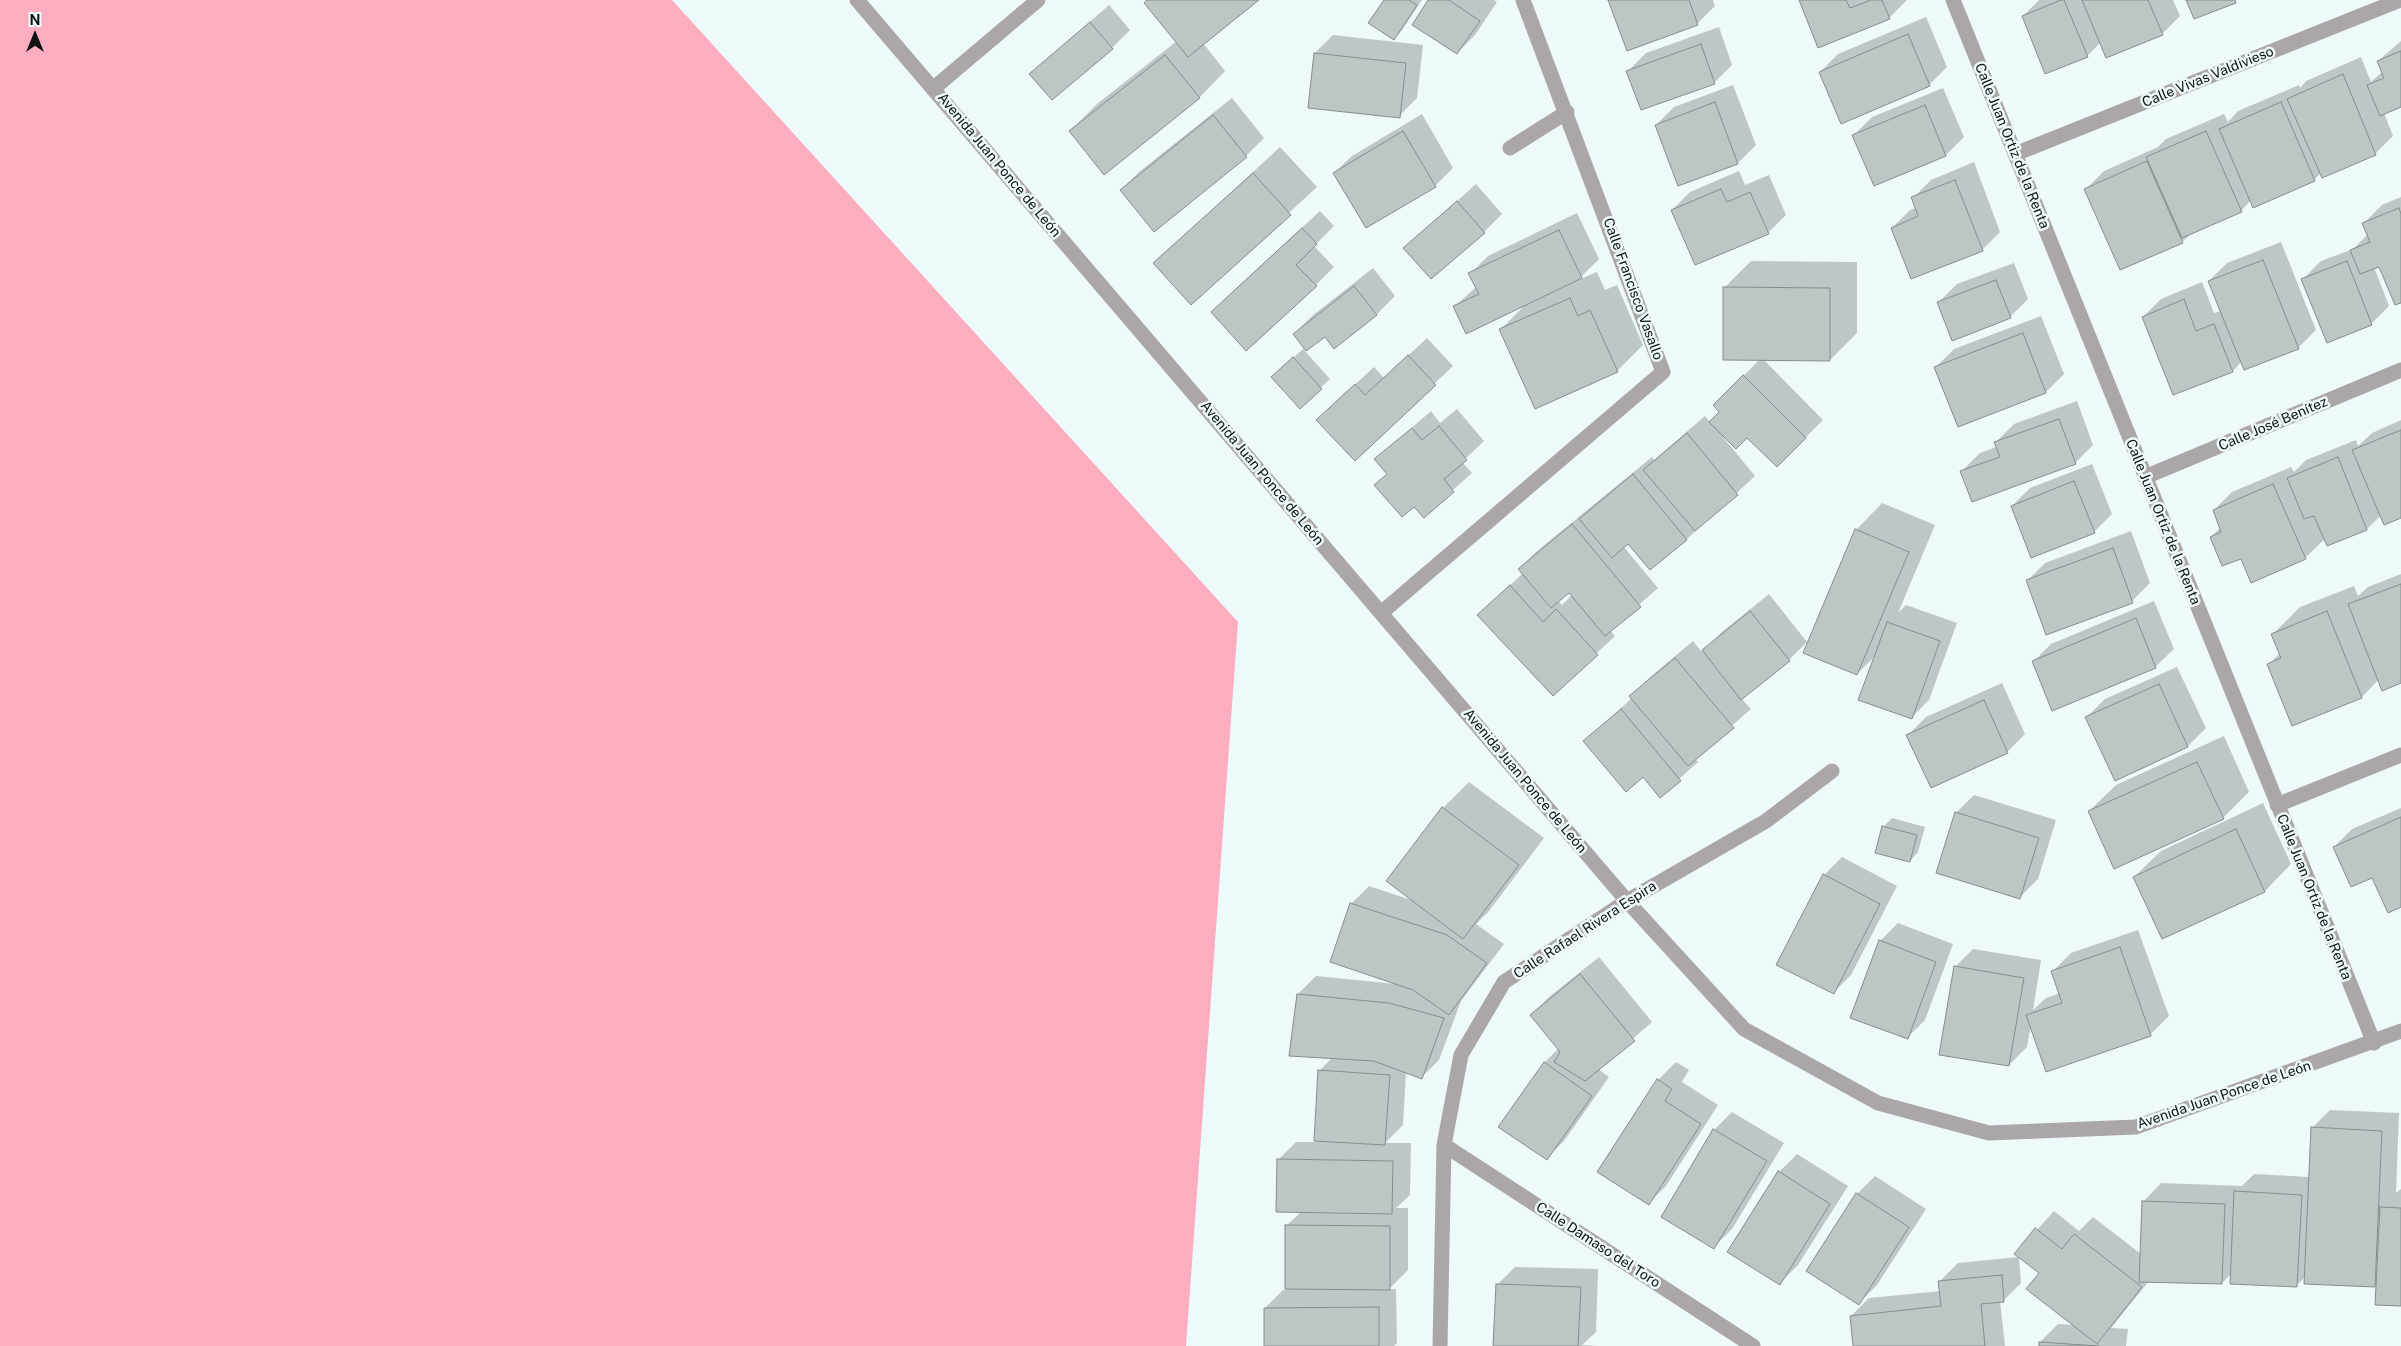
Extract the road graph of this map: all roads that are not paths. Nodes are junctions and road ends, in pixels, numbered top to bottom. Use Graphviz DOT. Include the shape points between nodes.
graph roads {
  1 [pos="857,0"];
  2 [pos="1038,0"];
  3 [pos="1523,0"];
  4 [pos="1953,0"];
  5 [pos="2400,0"];
  6 [pos="934,88"];
  7 [pos="1567,112"];
  8 [pos="1510,148"];
  9 [pos="2015,154"];
  10 [pos="2401,370"];
  11 [pos="2145,477"];
  12 [pos="1381,613"];
  13 [pos="2401,754"];
  14 [pos="1832,771"];
  15 [pos="2277,805"];
  16 [pos="1627,901"];
  17 [pos="2401,1031"];
  18 [pos="2374,1042"];
  19 [pos="1444,1145"];
  20 [pos="1440,1346"];
  21 [pos="1753,1346"];
  1 -- 6 [label="street, Avenida Juan Ponce de León"];
  2 -- 6 [label="street"];
  3 -- 7 [label="street, Calle Francisco Vasallo"];
  4 -- 9 [label="street, Calle Juan Ortiz de la Renta"];
  5 -- 9 [label="street, Calle Vivas Valdivieso"];
  6 -- 12 [label="street, Avenida Juan Ponce de León"];
  7 -- 8 [label="street"];
  7 -- 12 [label="street, Calle Francisco Vasallo" via="1663,372"];
  9 -- 11 [label="street, Calle Juan Ortiz de la Renta"];
  10 -- 11 [label="street, Calle José Benítez"];
  11 -- 15 [label="street, Calle Juan Ortiz de la Renta"];
  12 -- 16 [label="street, Avenida Juan Ponce de León"];
  13 -- 15 [label="street"];
  14 -- 16 [label="street, Calle Rafael Rivera Espira" via="1766,821"];
  15 -- 18 [label="street, Calle Juan Ortiz de la Renta"];
  16 -- 18 [label="street, Avenida Juan Ponce de León" via="1744,1029 1878,1103 1989,1132 2136,1127"];
  16 -- 19 [label="street, Calle Rafael Rivera Espira" via="1504,982 1460,1055"];
  17 -- 18 [label="street, Avenida Juan Ponce de León"];
  19 -- 20 [label="street, Calle Rafael Rivera Espira"];
  19 -- 21 [label="street, Calle Damaso del Toro"];
}
